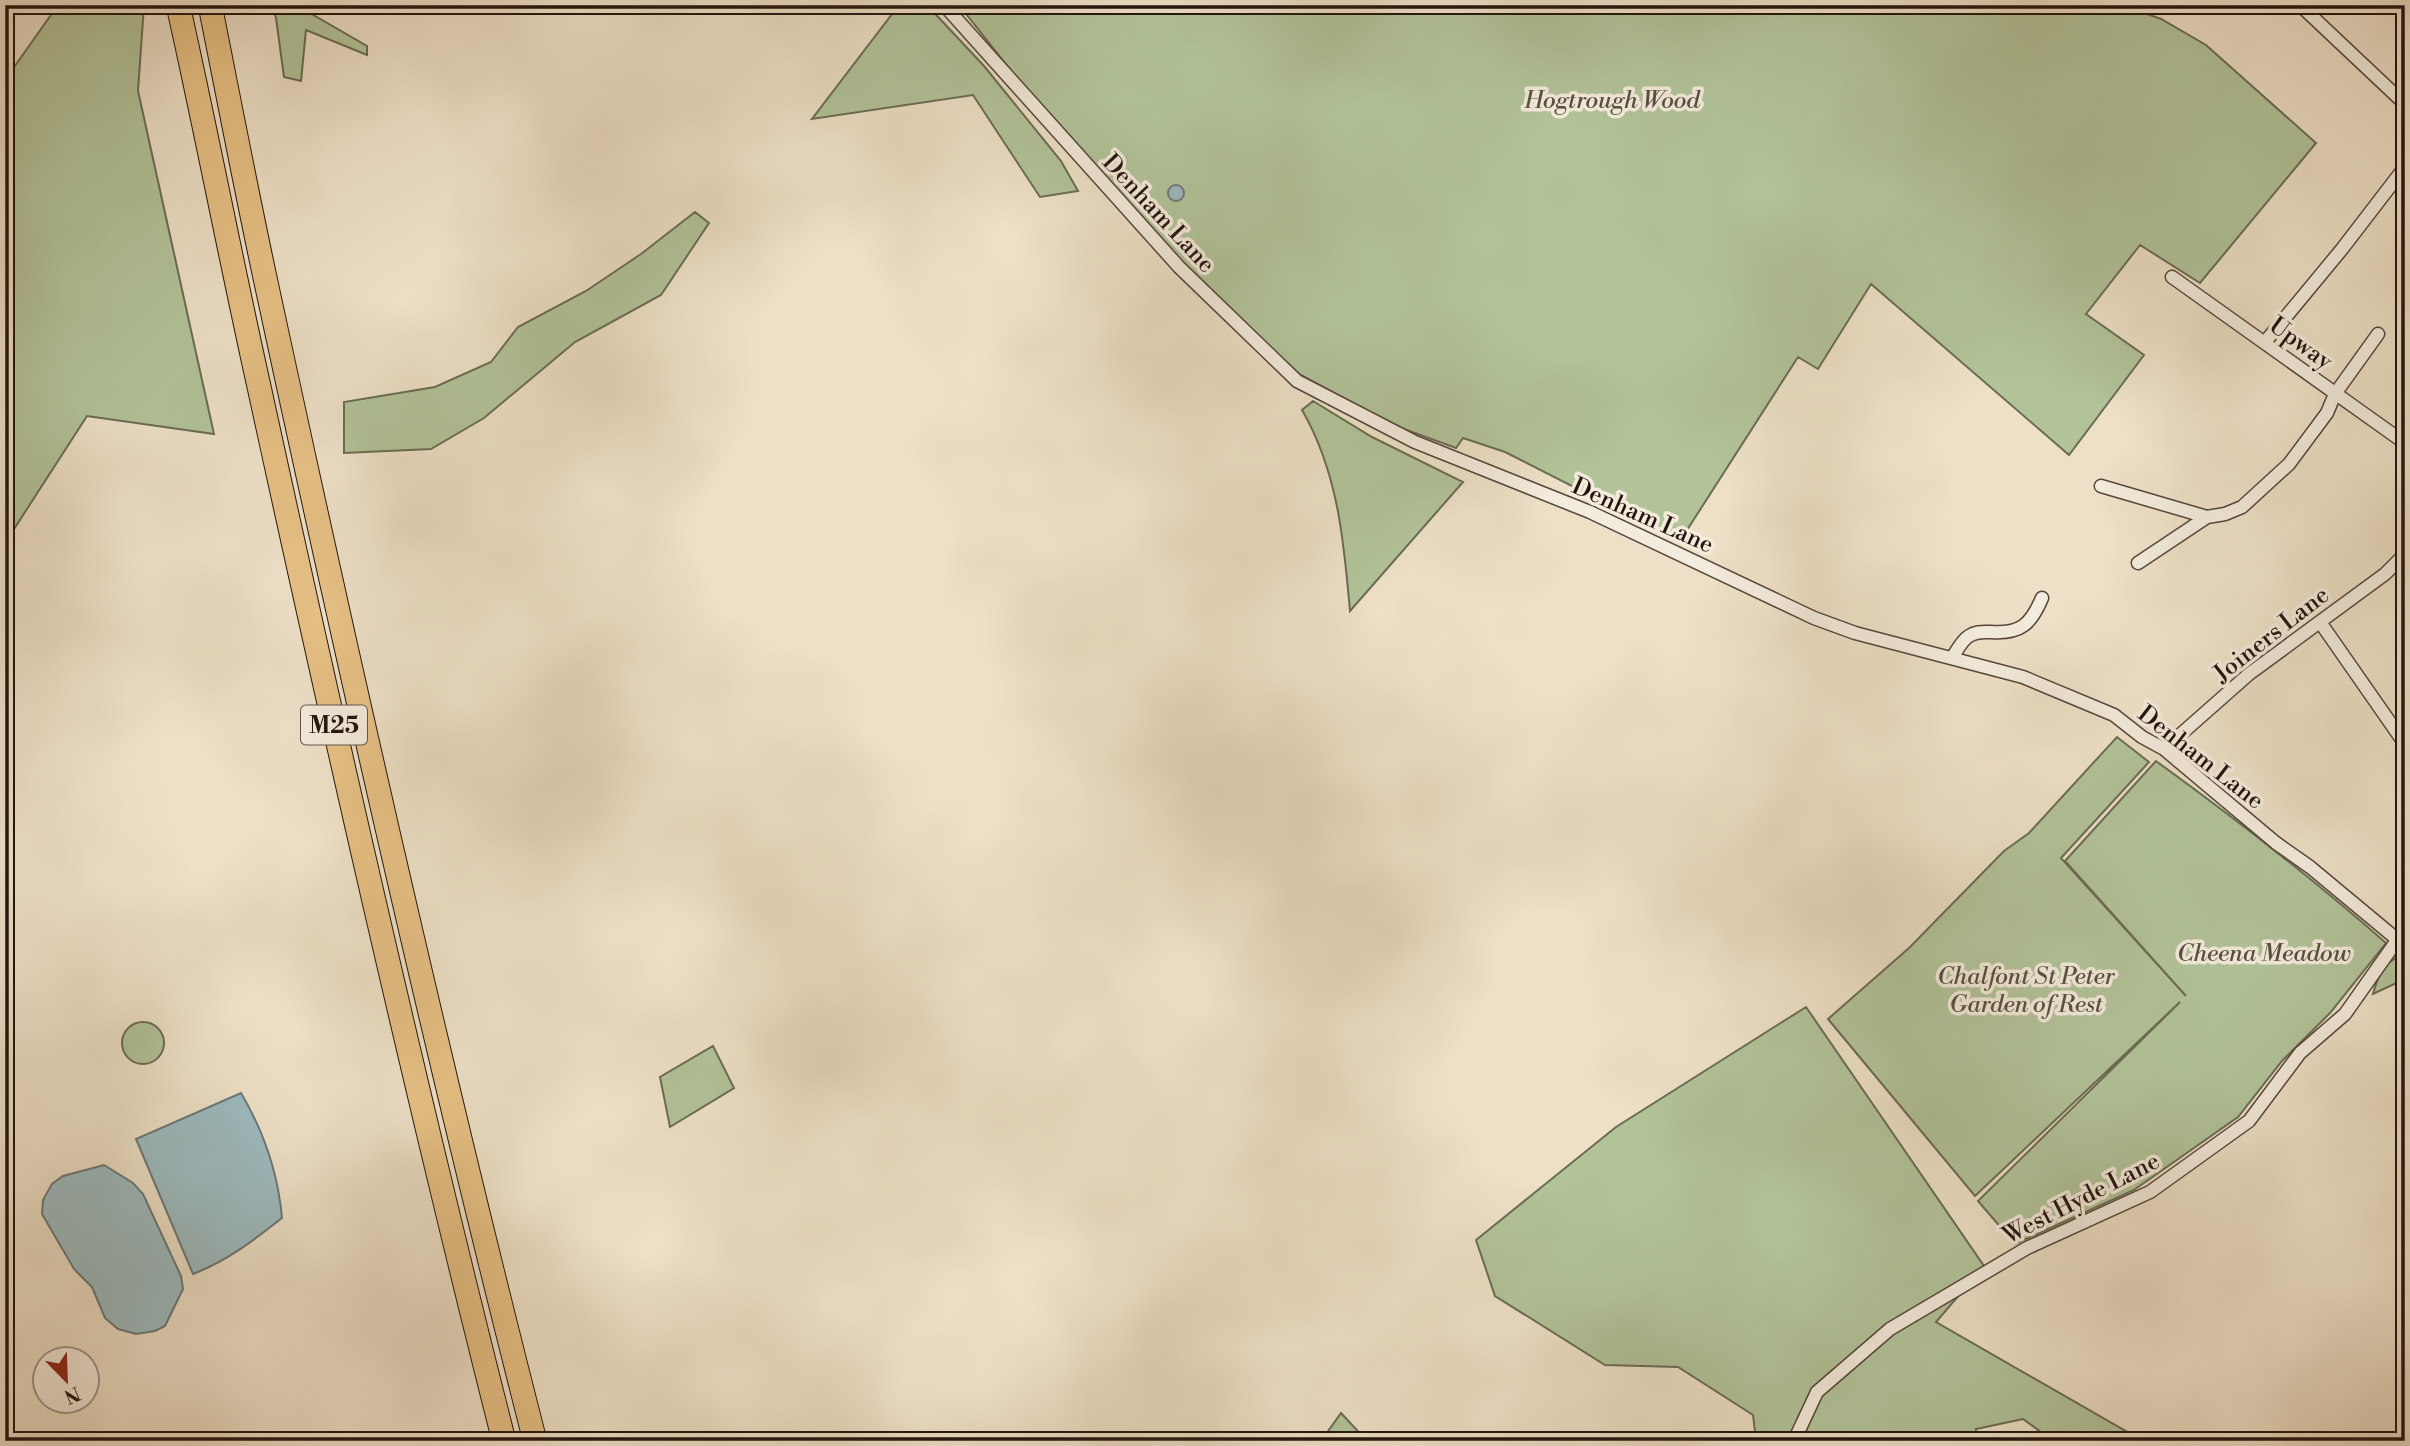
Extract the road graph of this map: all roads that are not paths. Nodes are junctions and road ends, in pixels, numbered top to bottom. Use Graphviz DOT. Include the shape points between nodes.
graph roads {
  1 [pos="178,5"];
  2 [pos="209,5"];
  3 [pos="944,5"];
  4 [pos="2300,5"];
  5 [pos="2405,104"];
  6 [pos="2405,167"];
  7 [pos="2172,277"];
  8 [pos="2378,334"];
  9 [pos="2265,342"];
  10 [pos="2335,394"];
  11 [pos="2405,443"];
  12 [pos="2101,486"];
  13 [pos="2207,517"];
  14 [pos="2405,554"];
  15 [pos="2138,563"];
  16 [pos="2042,598"];
  17 [pos="2319,622"];
  18 [pos="1952,659"];
  19 [pos="2405,744"];
  20 [pos="2164,749"];
  21 [pos="2401,943"];
  22 [pos="504,1441"];
  23 [pos="535,1441"];
  24 [pos="1794,1441"];
  1 -- 22 [label="highway, M25" via="329,702"];
  2 -- 23 [label="highway, M25" via="357,693"];
  3 -- 18 [label="street, Denham Lane" via="1179,267 1297,381 1415,442 1590,512 1814,618"];
  4 -- 5 [label="street"];
  6 -- 9 [label="street"];
  7 -- 9 [label="street, Upway"];
  8 -- 10 [label="street"];
  9 -- 10 [label="street, Upway"];
  10 -- 11 [label="street, Upway"];
  10 -- 13 [label="street" via="2327,413 2289,464 2242,507"];
  12 -- 13 [label="street"];
  13 -- 15 [label="street"];
  14 -- 17 [label="street, Joiners Lane"];
  16 -- 18 [label="street" via="2027,623 2006,633 1978,632 1962,643"];
  17 -- 19 [label="street"];
  17 -- 20 [label="street, Joiners Lane" via="2249,674"];
  18 -- 20 [label="street, Denham Lane" via="2023,677 2114,715"];
  20 -- 21 [label="street, Denham Lane"];
  21 -- 24 [label="street, West Hyde Lane" via="2345,1014 2300,1053 2249,1121 2150,1192 2027,1248 1890,1329 1817,1392"];
}
